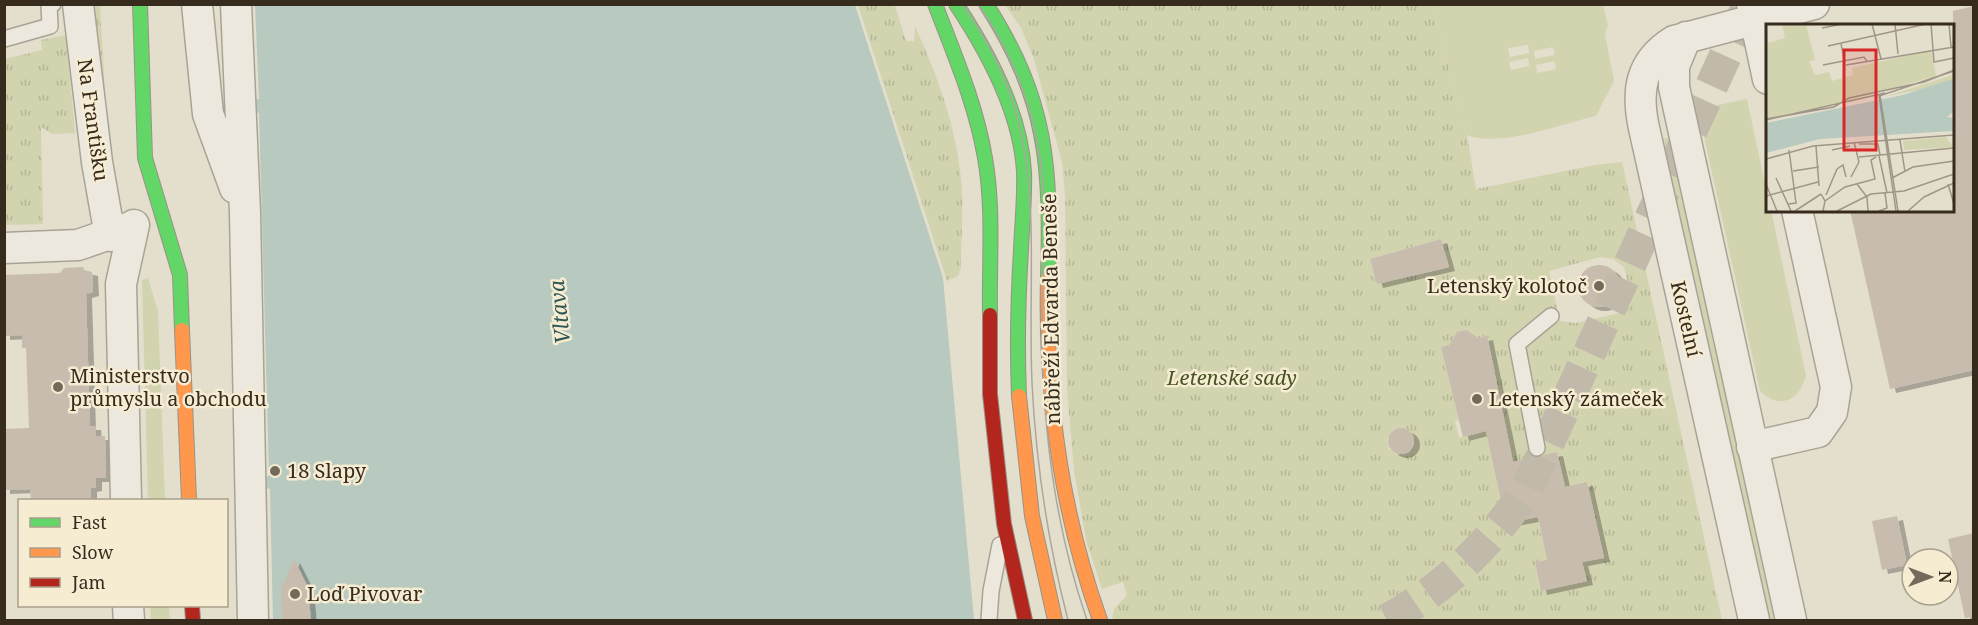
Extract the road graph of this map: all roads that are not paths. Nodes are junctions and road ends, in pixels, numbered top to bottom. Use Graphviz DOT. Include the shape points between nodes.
graph roads {
  1 [pos="52,4"];
  2 [pos="78,4"];
  3 [pos="140,4"];
  4 [pos="197,4"];
  5 [pos="236,4"];
  6 [pos="935,4"];
  7 [pos="956,4"];
  8 [pos="986,4"];
  9 [pos="1814,4"];
  10 [pos="1753,12"];
  11 [pos="1686,37"];
  12 [pos="4,39"];
  13 [pos="1766,70"];
  14 [pos="1797,212"];
  15 [pos="245,213"];
  16 [pos="134,223"];
  17 [pos="4,248"];
  18 [pos="172,250"];
  19 [pos="1551,316"];
  20 [pos="1752,447"];
  21 [pos="1537,448"];
  22 [pos="126,499"];
  23 [pos="189,499"];
  24 [pos="1004,524"];
  25 [pos="254,615"];
  26 [pos="989,621"];
  27 [pos="1024,621"];
  28 [pos="1055,621"];
  29 [pos="1100,621"];
  30 [pos="1754,621"];
  31 [pos="1791,621"];
  1 -- 12 [label="lane" via="50,26"];
  2 -- 16 [label="street, Na Františku" via="97,162"];
  3 -- 16 [label="main road" via="145,159"];
  4 -- 15 [label="street" via="208,114"];
  5 -- 15 [label="street"];
  6 -- 24 [label="main road" via="977,113 986,152 990,394"];
  7 -- 28 [label="main road, nábřeží Edvarda Beneše" via="1000,82 1021,152 1018,340 1022,438 1033,520"];
  8 -- 29 [label="main road, nábřeží Edvarda Beneše" via="1026,77 1042,131 1048,178 1048,352 1056,457 1069,526"];
  9 -- 10 [label="street, Kostelní"];
  10 -- 11 [label="street, Kostelní"];
  10 -- 13 [label="street"];
  11 -- 20 [label="street, Kostelní" via="1674,66 1674,87"];
  11 -- 30 [label="street, Kostelní" via="1663,48 1651,62 1641,79 1639,105"];
  14 -- 20 [label="street" via="1836,387 1832,412 1818,432"];
  15 -- 25 [label="street"];
  16 -- 17 [label="street" via="78,245"];
  16 -- 18 [label="street"];
  16 -- 22 [label="street, Na Františku" via="121,284"];
  18 -- 23 [label="main road" via="180,275 183,319"];
  19 -- 21 [label="lane" via="1517,344"];
  20 -- 31 [label="street, Kostelní"];
  24 -- 26 [label="lane"];
  24 -- 27 [label="main road"];
}
